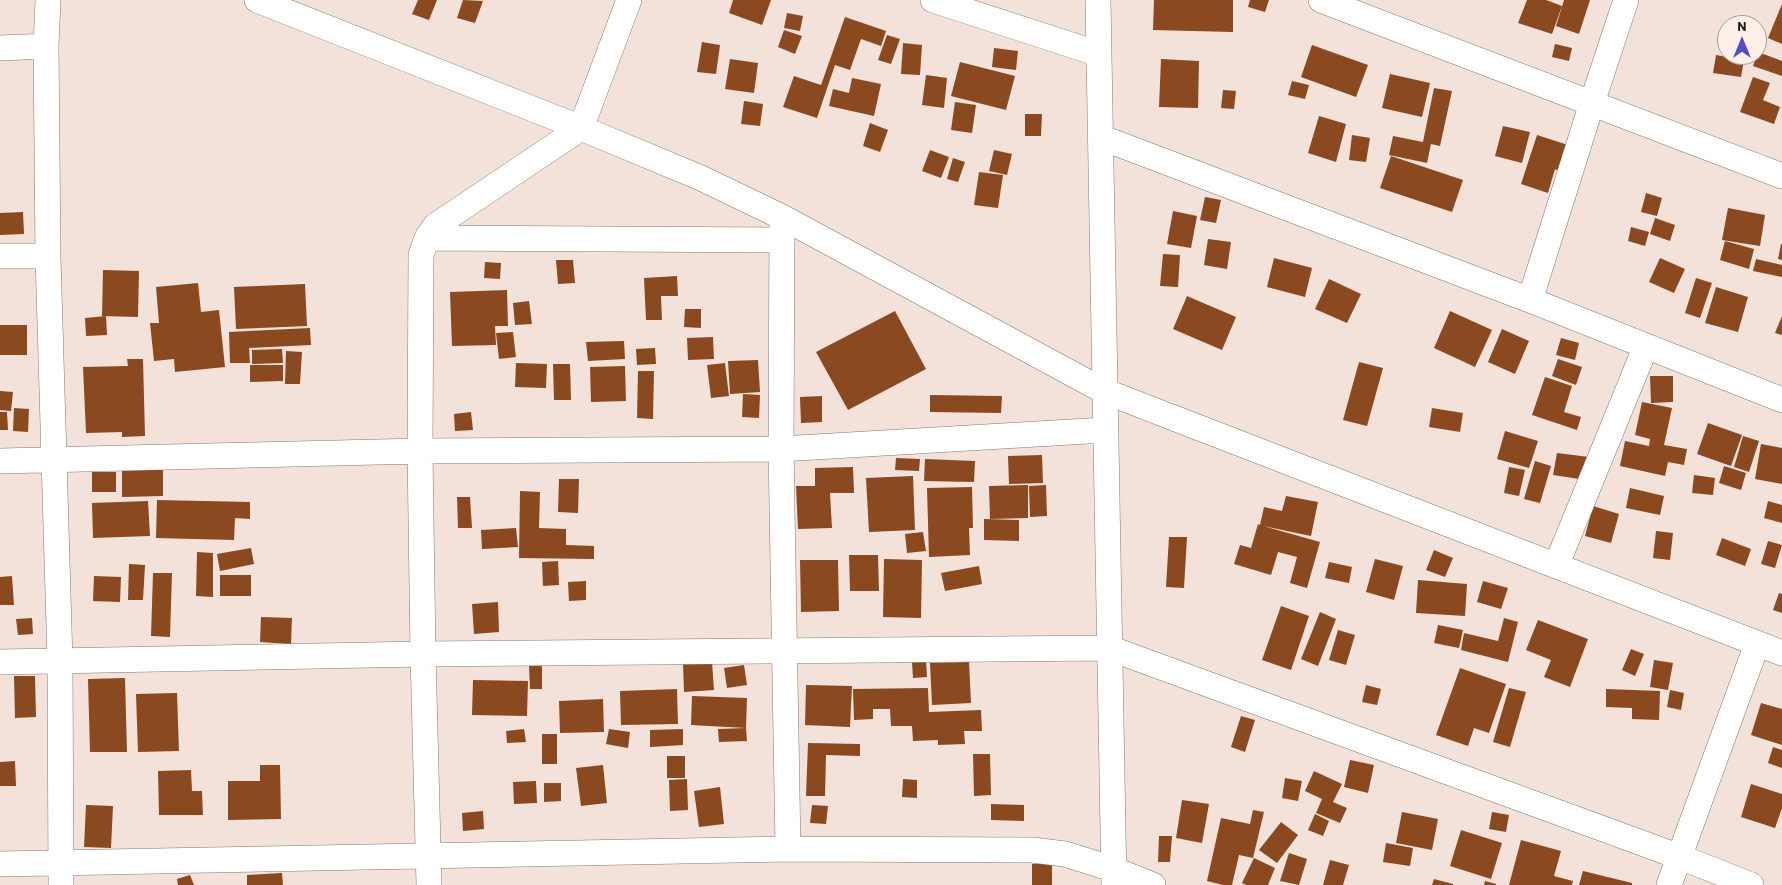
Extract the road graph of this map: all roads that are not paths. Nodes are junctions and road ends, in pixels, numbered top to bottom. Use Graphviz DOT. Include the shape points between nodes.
graph roads {
  1 [pos="48,0"];
  2 [pos="257,0"];
  3 [pos="629,0"];
  4 [pos="933,0"];
  5 [pos="1098,0"];
  6 [pos="1321,0"];
  7 [pos="1626,0"];
  8 [pos="46,46"];
  9 [pos="0,48"];
  10 [pos="1099,54"];
  11 [pos="1592,103"];
  12 [pos="581,128"];
  13 [pos="1100,137"];
  14 [pos="1782,176"];
  15 [pos="782,228"];
  16 [pos="426,238"];
  17 [pos="0,256"];
  18 [pos="48,256"];
  19 [pos="1530,300"];
  20 [pos="1646,346"];
  21 [pos="1104,391"];
  22 [pos="1782,400"];
  23 [pos="1105,430"];
  24 [pos="781,449"];
  25 [pos="420,451"];
  26 [pos="55,460"];
  27 [pos="0,461"];
  28 [pos="1556,566"];
  29 [pos="1757,644"];
  30 [pos="1110,648"];
  31 [pos="785,651"];
  32 [pos="1782,653"];
  33 [pos="423,654"];
  34 [pos="60,661"];
  35 [pos="0,662"];
  36 [pos="788,849"];
  37 [pos="428,857"];
  38 [pos="1680,857"];
  39 [pos="0,864"];
  40 [pos="61,874"];
  41 [pos="1114,877"];
  42 [pos="429,885"];
  43 [pos="1153,885"];
  44 [pos="1669,885"];
  45 [pos="1751,885"];
  1 -- 8 [label="street"];
  2 -- 12 [label="street"];
  3 -- 12 [label="street"];
  4 -- 10 [label="street"];
  5 -- 10 [label="street"];
  6 -- 11 [label="street"];
  7 -- 11 [label="street"];
  8 -- 9 [label="street"];
  8 -- 18 [label="street"];
  10 -- 13 [label="street"];
  11 -- 14 [label="street"];
  11 -- 19 [label="street"];
  12 -- 15 [label="street" via="701,178"];
  12 -- 16 [label="street" via="435,226"];
  13 -- 19 [label="street"];
  13 -- 21 [label="street"];
  15 -- 16 [label="street"];
  15 -- 21 [label="street"];
  15 -- 24 [label="street"];
  16 -- 25 [label="street" via="421,255"];
  17 -- 18 [label="street"];
  18 -- 26 [label="street"];
  19 -- 20 [label="street"];
  20 -- 22 [label="street"];
  20 -- 28 [label="street"];
  21 -- 23 [label="street"];
  21 -- 28 [label="street"];
  23 -- 24 [label="street"];
  23 -- 30 [label="street"];
  24 -- 25 [label="street"];
  24 -- 31 [label="street"];
  25 -- 26 [label="street"];
  25 -- 33 [label="street"];
  26 -- 27 [label="street"];
  26 -- 34 [label="street"];
  28 -- 29 [label="street"];
  29 -- 32 [label="street"];
  29 -- 38 [label="street"];
  30 -- 31 [label="street"];
  30 -- 38 [label="street"];
  30 -- 41 [label="street"];
  31 -- 33 [label="street"];
  31 -- 36 [label="street"];
  33 -- 34 [label="street"];
  33 -- 37 [label="street"];
  34 -- 35 [label="street"];
  34 -- 40 [label="street"];
  36 -- 37 [label="street"];
  36 -- 41 [label="street" via="1032,850 1065,854"];
  37 -- 40 [label="street"];
  37 -- 42 [label="street"];
  38 -- 44 [label="street"];
  38 -- 45 [label="street"];
  39 -- 40 [label="street"];
  41 -- 43 [label="street"];
}
